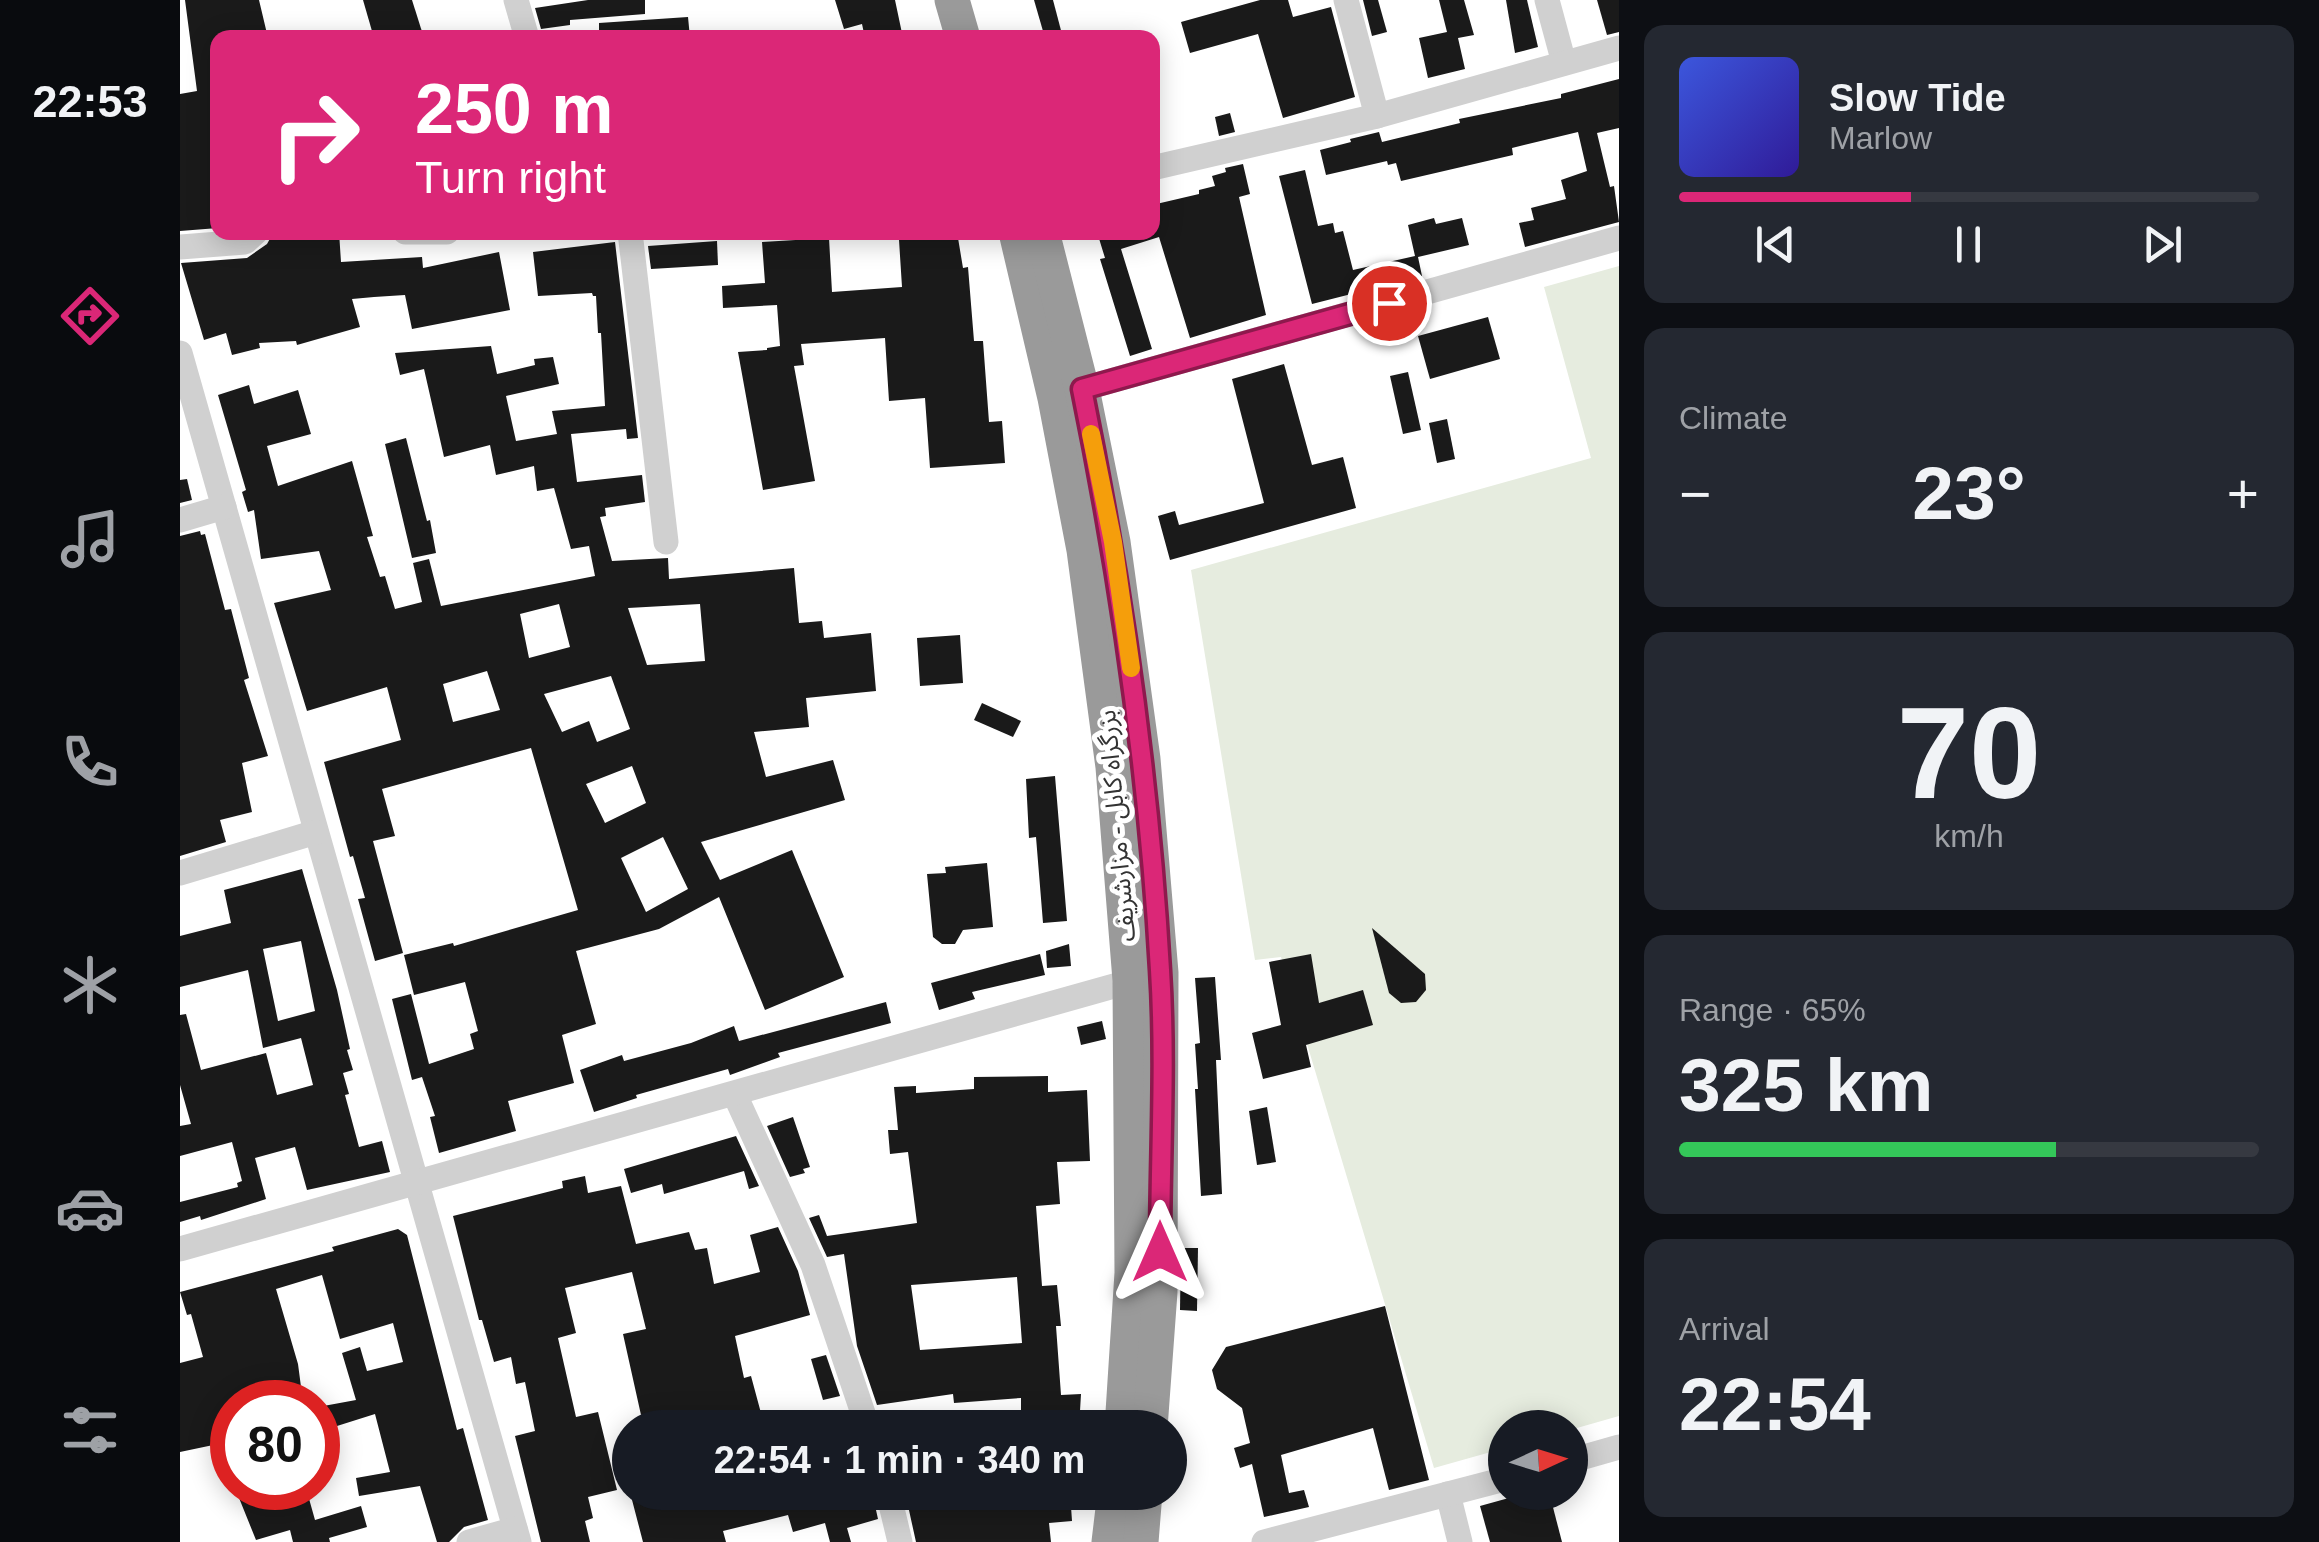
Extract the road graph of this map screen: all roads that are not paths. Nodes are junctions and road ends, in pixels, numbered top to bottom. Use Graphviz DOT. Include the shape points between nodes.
graph roads {
  1 [pos="516,0"];
  2 [pos="952,0"];
  3 [pos="978,0"];
  4 [pos="1346,0"];
  5 [pos="1547,0"];
  6 [pos="525,30"];
  7 [pos="961,30"];
  8 [pos="986,30"];
  9 [pos="1619,48"];
  10 [pos="1564,63"];
  11 [pos="1376,116"];
  12 [pos="1160,166"];
  13 [pos="1619,238"];
  14 [pos="246,240"];
  15 [pos="631,240"];
  16 [pos="1018,240"];
  17 [pos="1044,240"];
  18 [pos="180,247"];
  19 [pos="180,352"];
  20 [pos="1082,389"];
  21 [pos="224,507"];
  22 [pos="180,520"];
  23 [pos="666,542"];
  24 [pos="316,832"];
  25 [pos="180,873"];
  26 [pos="1145,977"];
  27 [pos="735,1095"];
  28 [pos="416,1183"];
  29 [pos="180,1249"];
  30 [pos="862,1410"];
  31 [pos="1123,1410"];
  32 [pos="1151,1410"];
  33 [pos="1619,1447"];
  34 [pos="1588,1456"];
  35 [pos="1488,1483"];
  36 [pos="1448,1494"];
  37 [pos="892,1510"];
  38 [pos="1113,1510"];
  39 [pos="1144,1510"];
  40 [pos="517,1535"];
  41 [pos="470,1542"];
  42 [pos="900,1542"];
  43 [pos="1109,1542"];
  44 [pos="1141,1542"];
  45 [pos="1264,1542"];
  46 [pos="1460,1542"];
  1 -- 6 [label="street"];
  2 -- 7 [label="highway"];
  3 -- 8 [label="highway"];
  4 -- 11 [label="street"];
  5 -- 10 [label="street"];
  9 -- 10 [label="street"];
  10 -- 11 [label="street"];
  11 -- 12 [label="street"];
  13 -- 20 [label="street"];
  14 -- 18 [label="street"];
  15 -- 23 [label="street"];
  16 -- 26 [label="highway, بزرگراه کابل - مزارشریف" via="1084,550"];
  17 -- 20 [label="highway, بزرگراه کابل - مزارشریف"];
  19 -- 21 [label="street"];
  20 -- 26 [label="highway, بزرگراه کابل - مزارشریف" via="1113,542 1143,759"];
  21 -- 22 [label="street"];
  21 -- 24 [label="street"];
  24 -- 25 [label="street"];
  24 -- 28 [label="street"];
  26 -- 27 [label="street"];
  26 -- 31 [label="highway, بزرگراه کابل - مزارشریف"];
  26 -- 32 [label="highway, بزرگراه کابل - مزارشریف" via="1160,1292"];
  27 -- 28 [label="street"];
  27 -- 30 [label="street" via="814,1265"];
  28 -- 29 [label="street"];
  28 -- 40 [label="street"];
  33 -- 34 [label="street"];
  35 -- 36 [label="street"];
  36 -- 45 [label="street"];
  36 -- 46 [label="street"];
  37 -- 42 [label="street"];
  38 -- 43 [label="highway"];
  39 -- 44 [label="highway"];
  40 -- 41 [label="street"];
}
